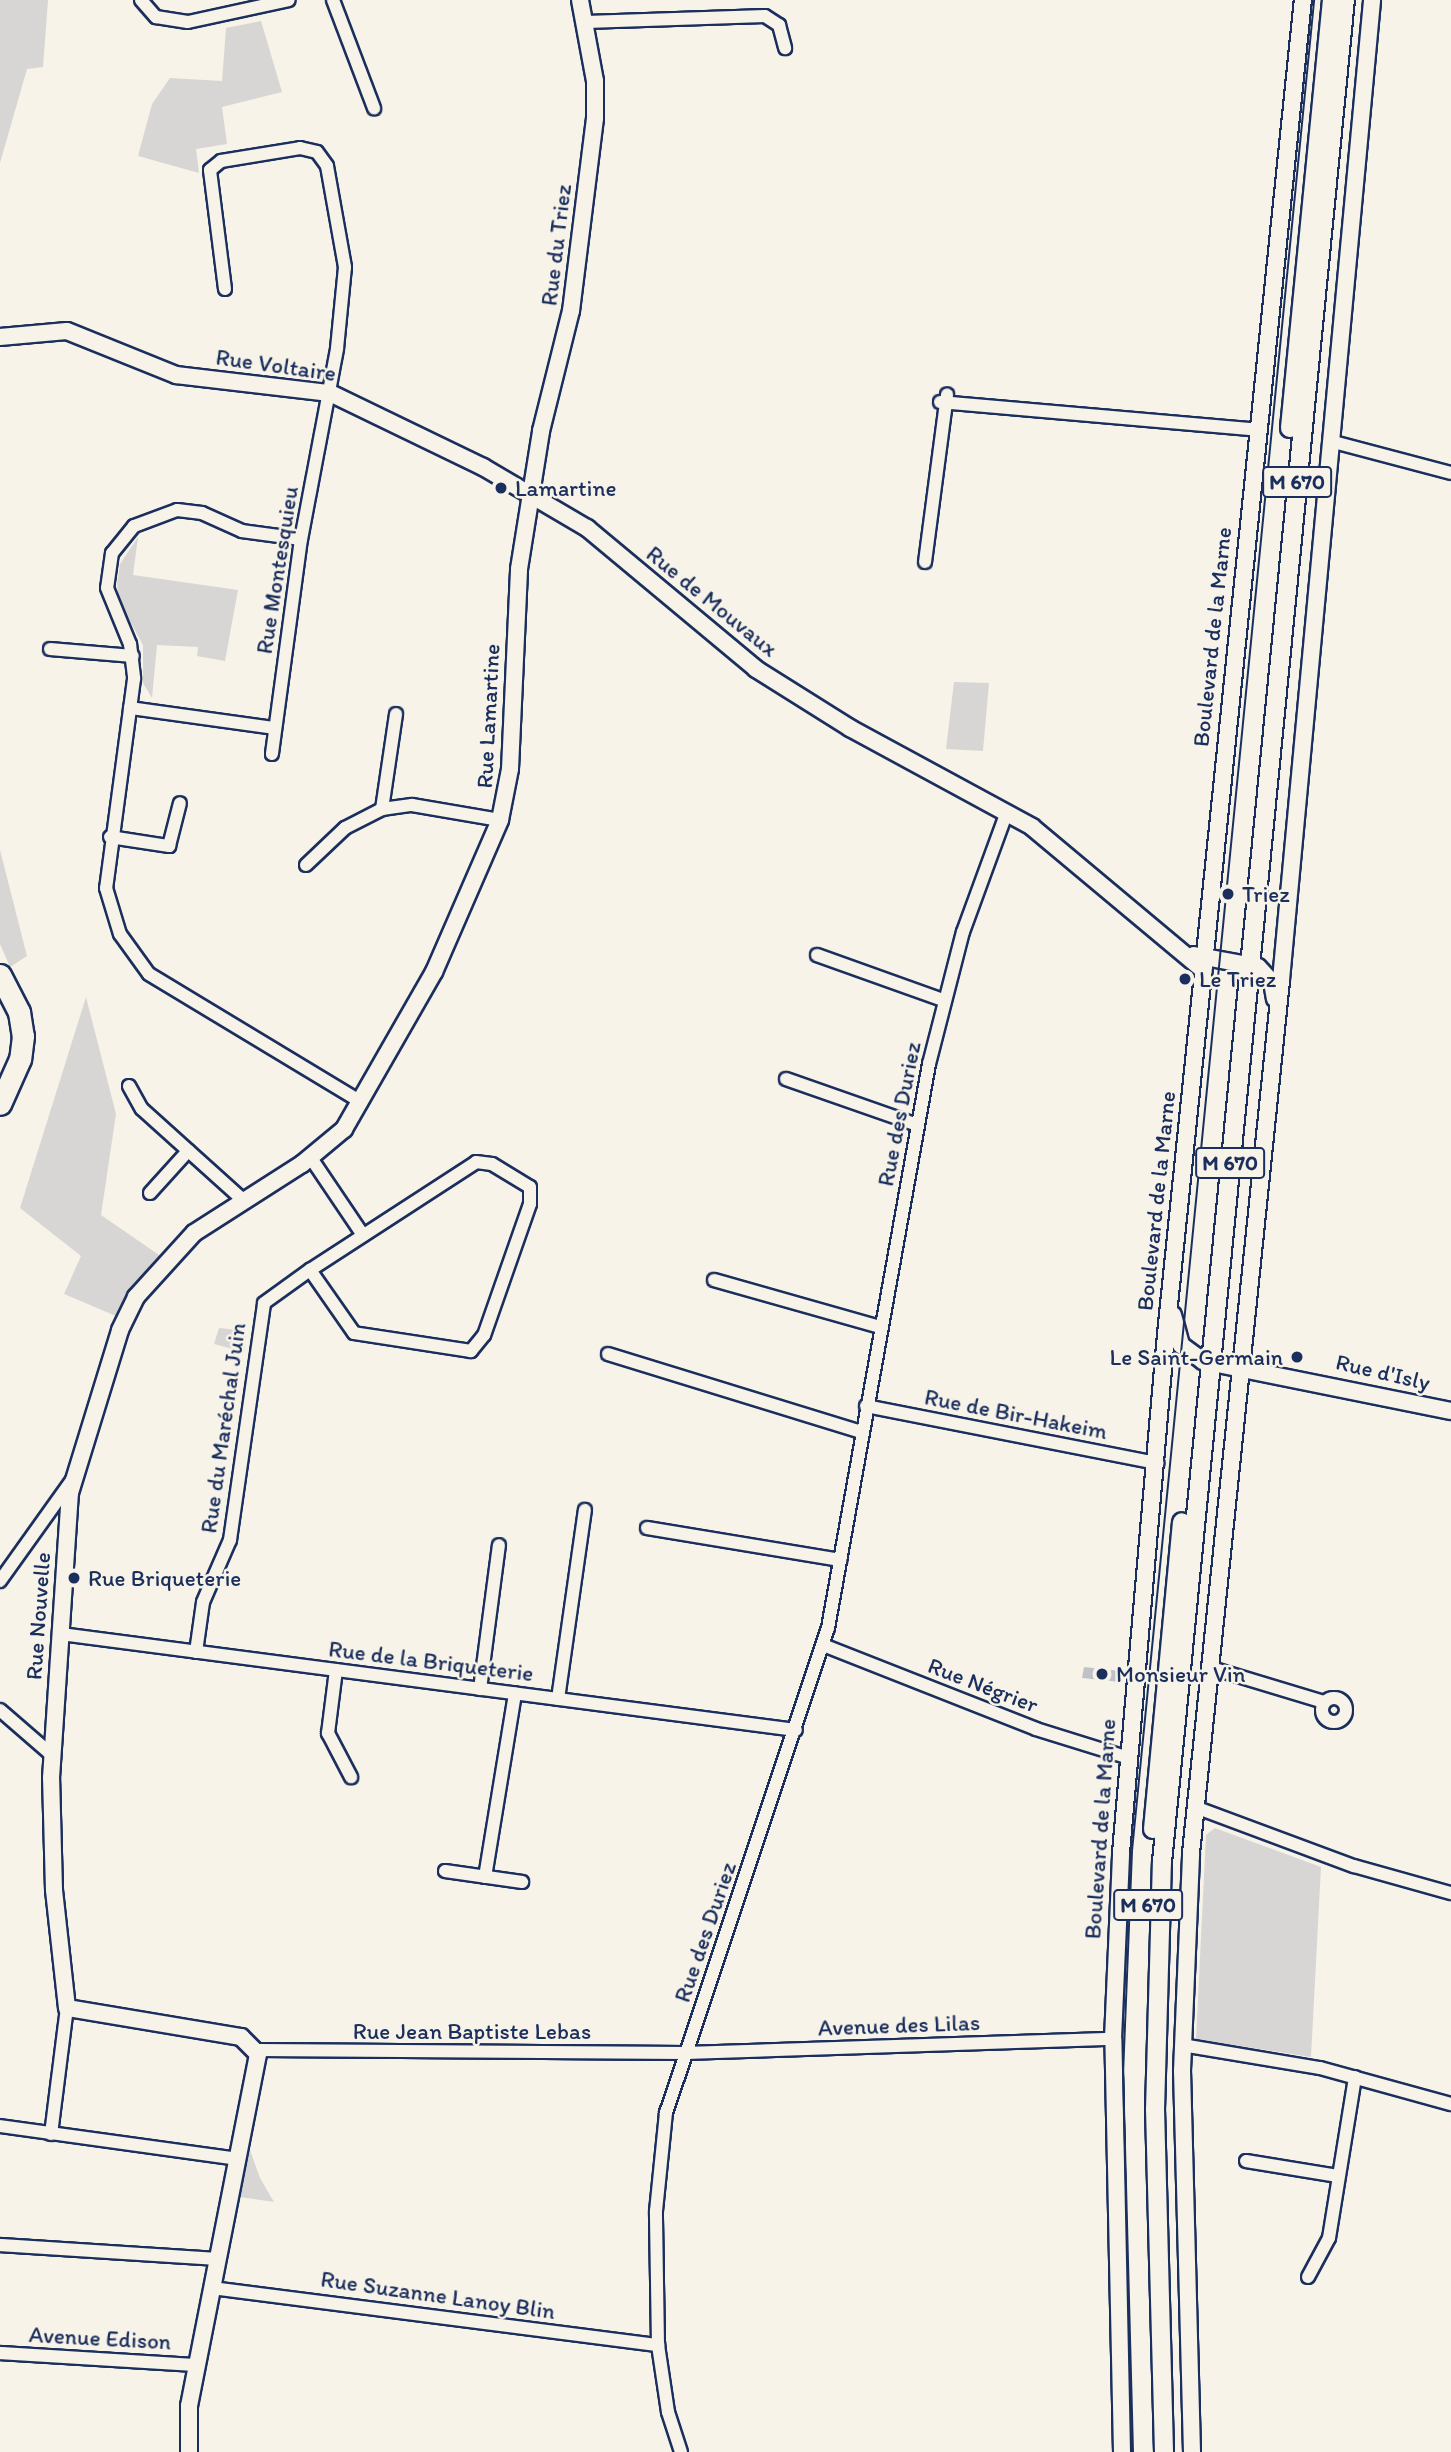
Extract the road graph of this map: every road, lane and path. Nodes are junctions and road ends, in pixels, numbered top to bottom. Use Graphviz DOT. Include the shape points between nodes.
graph roads {
  1 [pos="141,0"];
  2 [pos="289,0"];
  3 [pos="334,0"];
  4 [pos="580,0"];
  5 [pos="1303,0"];
  6 [pos="1332,0"];
  7 [pos="1345,0"];
  8 [pos="1372,0"];
  9 [pos="586,22"];
  10 [pos="785,48"];
  11 [pos="374,108"];
  12 [pos="225,289"];
  13 [pos="0,337"];
  14 [pos="330,393"];
  15 [pos="1258,430"];
  16 [pos="1330,441"];
  17 [pos="1451,473"];
  18 [pos="531,494"];
  19 [pos="301,539"];
  20 [pos="925,562"];
  21 [pos="50,649"];
  22 [pos="133,656"];
  23 [pos="131,708"];
  24 [pos="396,714"];
  25 [pos="275,728"];
  26 [pos="272,754"];
  27 [pos="180,803"];
  28 [pos="382,809"];
  29 [pos="1007,812"];
  30 [pos="500,820"];
  31 [pos="110,836"];
  32 [pos="306,865"];
  33 [pos="817,955"];
  34 [pos="1243,963"];
  35 [pos="1204,965"];
  36 [pos="0,975"];
  37 [pos="943,1000"];
  38 [pos="0,1004"];
  39 [pos="1276,1009"];
  40 [pos="0,1075"];
  41 [pos="786,1079"];
  42 [pos="129,1086"];
  43 [pos="361,1102"];
  44 [pos="0,1104"];
  45 [pos="917,1125"];
  46 [pos="188,1151"];
  47 [pos="311,1158"];
  48 [pos="150,1193"];
  49 [pos="243,1200"];
  50 [pos="363,1235"];
  51 [pos="1175,1269"];
  52 [pos="310,1270"];
  53 [pos="714,1280"];
  54 [pos="880,1326"];
  55 [pos="608,1354"];
  56 [pos="1219,1364"];
  57 [pos="866,1406"];
  58 [pos="1451,1410"];
  59 [pos="861,1432"];
  60 [pos="1157,1463"];
  61 [pos="72,1480"];
  62 [pos="585,1510"];
  63 [pos="647,1528"];
  64 [pos="499,1545"];
  65 [pos="840,1560"];
  66 [pos="0,1581"];
  67 [pos="61,1634"];
  68 [pos="823,1646"];
  69 [pos="196,1652"];
  70 [pos="1208,1667"];
  71 [pos="336,1670"];
  72 [pos="480,1689"];
  73 [pos="514,1693"];
  74 [pos="558,1699"];
  75 [pos="1324,1702"];
  76 [pos="0,1710"];
  77 [pos="796,1730"];
  78 [pos="52,1755"];
  79 [pos="1129,1758"];
  80 [pos="351,1777"];
  81 [pos="1195,1807"];
  82 [pos="445,1871"];
  83 [pos="485,1877"];
  84 [pos="522,1882"];
  85 [pos="1451,1893"];
  86 [pos="67,2008"];
  87 [pos="1113,2039"];
  88 [pos="1182,2045"];
  89 [pos="258,2050"];
  90 [pos="685,2053"];
  91 [pos="1355,2077"];
  92 [pos="1451,2104"];
  93 [pos="0,2126"];
  94 [pos="51,2134"];
  95 [pos="238,2159"];
  96 [pos="1246,2161"];
  97 [pos="1338,2176"];
  98 [pos="0,2245"];
  99 [pos="216,2259"];
  100 [pos="1308,2277"];
  101 [pos="212,2288"];
  102 [pos="658,2345"];
  103 [pos="0,2353"];
  104 [pos="197,2365"];
  105 [pos="189,2452"];
  106 [pos="681,2452"];
  107 [pos="1122,2452"];
  108 [pos="1153,2452"];
  109 [pos="1164,2452"];
  110 [pos="1192,2452"];
  1 -- 2 [label="street" via="156,17 188,22"];
  3 -- 11 [label="street"];
  4 -- 9 [label="street, Rue du Triez"];
  5 -- 15 [label="street, Boulevard de la Marne"];
  6 -- 34 [label="main road, M 670"];
  7 -- 34 [label="main road, M 670"];
  8 -- 16 [label="street"];
  9 -- 10 [label="street" via="765,16 779,25"];
  9 -- 18 [label="street, Rue du Triez" via="595,81 592,141 571,311"];
  12 -- 14 [label="street, Rue Montesquieu" via="210,170 221,161 306,148 317,152 327,166 345,256"];
  13 -- 14 [label="street, Rue Voltaire" via="67,331 176,375"];
  14 -- 18 [label="street, Rue Voltaire" via="368,407"];
  14 -- 19 [label="street, Rue Montesquieu"];
  15 -- 20 [label="street" via="945,399"];
  15 -- 35 [label="street, Boulevard de la Marne"];
  16 -- 17 [label="street"];
  16 -- 39 [label="street"];
  18 -- 29 [label="street, Rue de Mouvaux" via="596,535 730,651 867,738"];
  18 -- 30 [label="street, Rue Lamartine" via="517,587 510,769"];
  19 -- 22 [label="street" via="243,531 190,511 165,511 134,526 112,553 107,576 109,602"];
  19 -- 25 [label="street, Rue Montesquieu"];
  21 -- 22 [label="street"];
  22 -- 23 [label="street"];
  23 -- 25 [label="street"];
  23 -- 31 [label="street"];
  24 -- 28 [label="street"];
  25 -- 26 [label="street, Rue Montesquieu"];
  27 -- 31 [label="street" via="169,846"];
  28 -- 30 [label="street" via="412,805"];
  28 -- 32 [label="street" via="345,828"];
  29 -- 35 [label="street, Rue de Mouvaux"];
  29 -- 37 [label="street, Rue des Duriez"];
  30 -- 43 [label="street, Rue Lamartine" via="438,963"];
  31 -- 43 [label="street" via="106,877 110,907 142,968"];
  33 -- 37 [label="street"];
  34 -- 35 [label="street"];
  34 -- 39 [label="street" via="1269,977"];
  34 -- 56 [label="main road, M 670"];
  35 -- 51 [label="street, Boulevard de la Marne"];
  36 -- 44 [label="highway" via="19,1012 23,1036 20,1059"];
  37 -- 45 [label="street, Rue des Duriez"];
  38 -- 40 [label="highway" via="9,1033"];
  39 -- 56 [label="street" via="1248,1299"];
  41 -- 45 [label="street"];
  42 -- 46 [label="street" via="142,1108"];
  43 -- 47 [label="street, Rue Lamartine" via="344,1129"];
  45 -- 54 [label="street, Rue des Duriez"];
  46 -- 48 [label="street"];
  46 -- 49 [label="street"];
  47 -- 49 [label="street, Rue Lamartine"];
  47 -- 50 [label="street"];
  49 -- 61 [label="street, Rue Nouvelle" via="185,1240 136,1297 120,1330"];
  50 -- 52 [label="street, Rue du Maréchal Juin"];
  50 -- 52 [label="street, Rue du Maréchal Juin" via="476,1162 524,1180 532,1192 482,1341 471,1351 354,1332"];
  51 -- 56 [label="street" via="1175,1331"];
  51 -- 60 [label="street, Boulevard de la Marne"];
  52 -- 69 [label="street, Rue du Maréchal Juin" via="261,1307 230,1540 203,1602"];
  53 -- 54 [label="street"];
  54 -- 57 [label="street, Rue des Duriez"];
  55 -- 59 [label="street"];
  56 -- 58 [label="street, Rue d'Isly"];
  56 -- 70 [label="street"];
  56 -- 108 [label="main road, M 670" via="1146,1928 1143,2122"];
  56 -- 109 [label="main road, M 670" via="1206,1389 1158,1923 1155,2110"];
  57 -- 59 [label="street, Rue des Duriez"];
  57 -- 60 [label="street, Rue de Bir-Hakeim"];
  59 -- 65 [label="street, Rue des Duriez"];
  60 -- 79 [label="street, Boulevard de la Marne"];
  61 -- 66 [label="street"];
  61 -- 67 [label="street, Rue Nouvelle"];
  62 -- 74 [label="street"];
  63 -- 65 [label="street"];
  64 -- 72 [label="street"];
  65 -- 68 [label="street, Rue des Duriez"];
  67 -- 69 [label="street, Rue de la Briqueterie"];
  67 -- 78 [label="street, Rue Nouvelle"];
  68 -- 77 [label="street, Rue des Duriez"];
  68 -- 79 [label="street, Rue Négrier" via="1022,1724"];
  69 -- 71 [label="street, Rue de la Briqueterie"];
  70 -- 75 [label="street"];
  70 -- 81 [label="street"];
  71 -- 72 [label="street, Rue de la Briqueterie"];
  71 -- 80 [label="street" via="328,1733"];
  72 -- 73 [label="street, Rue de la Briqueterie"];
  73 -- 74 [label="street, Rue de la Briqueterie"];
  73 -- 83 [label="street"];
  74 -- 77 [label="street, Rue de la Briqueterie"];
  76 -- 78 [label="street"];
  77 -- 90 [label="street, Rue des Duriez"];
  78 -- 86 [label="street, Rue Nouvelle" via="54,1890"];
  79 -- 87 [label="street, Boulevard de la Marne"];
  81 -- 85 [label="street" via="1354,1866"];
  81 -- 88 [label="street"];
  82 -- 83 [label="street"];
  83 -- 84 [label="street"];
  86 -- 89 [label="street" via="241,2036"];
  86 -- 94 [label="street"];
  87 -- 90 [label="street, Avenue des Lilas"];
  87 -- 107 [label="street, Boulevard de la Marne"];
  88 -- 91 [label="street"];
  88 -- 110 [label="street"];
  89 -- 90 [label="street, Rue Jean Baptiste Lebas"];
  89 -- 95 [label="street"];
  90 -- 102 [label="street, Rue des Duriez" via="666,2113 658,2185"];
  91 -- 92 [label="street"];
  91 -- 97 [label="street"];
  93 -- 94 [label="street"];
  94 -- 95 [label="street"];
  95 -- 99 [label="street"];
  96 -- 97 [label="street"];
  97 -- 100 [label="street" via="1329,2238"];
  98 -- 99 [label="street"];
  99 -- 101 [label="street"];
  101 -- 102 [label="street, Rue Suzanne Lanoy Blin"];
  101 -- 104 [label="street"];
  102 -- 106 [label="street, Rue des Duriez" via="668,2412"];
  103 -- 104 [label="street, Avenue Edison"];
  104 -- 105 [label="street"];
}
